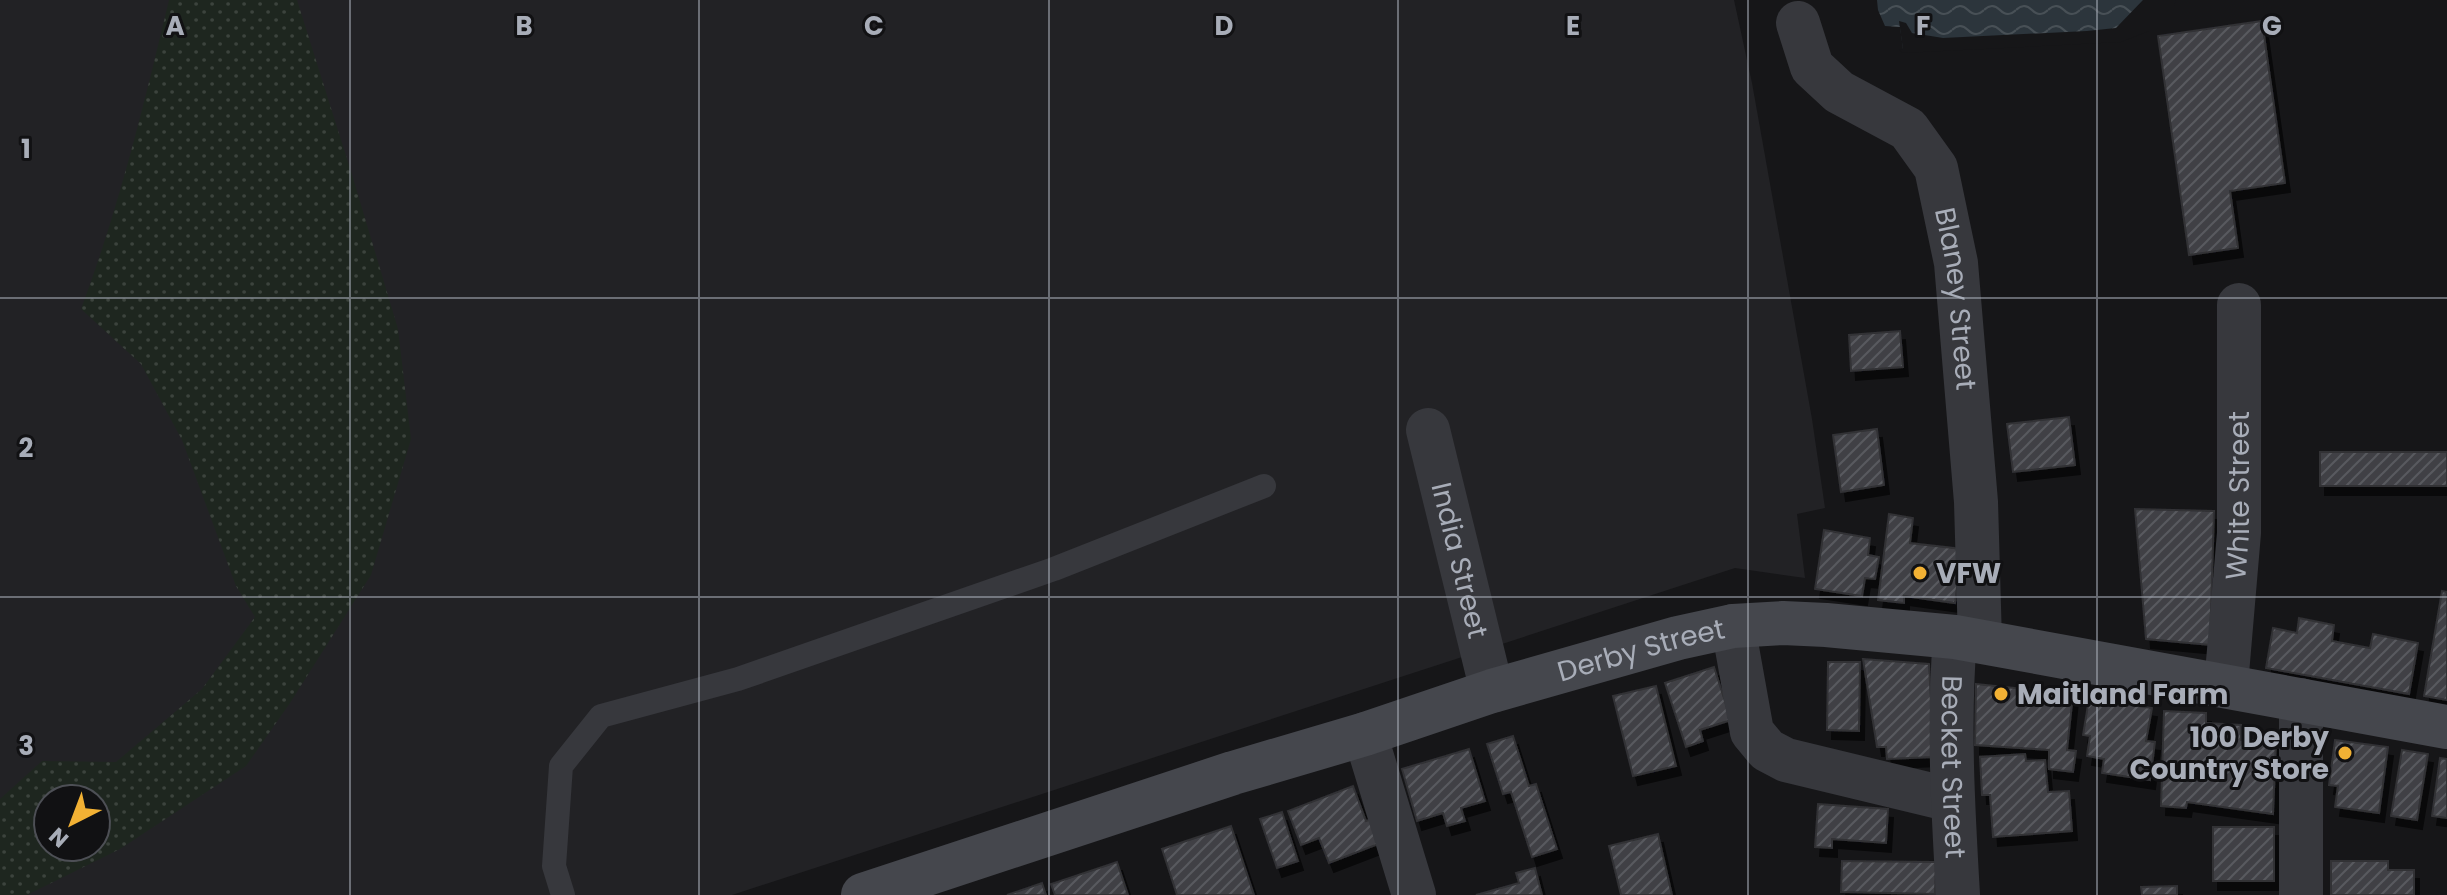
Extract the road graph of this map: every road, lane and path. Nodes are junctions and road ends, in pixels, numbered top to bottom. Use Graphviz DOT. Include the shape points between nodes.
graph roads {
  1 [pos="1798,23"];
  2 [pos="2239,305"];
  3 [pos="1428,430"];
  4 [pos="1264,486"];
  5 [pos="1733,626"];
  6 [pos="1968,639"];
  7 [pos="2226,685"];
  8 [pos="1492,691"];
  9 [pos="2301,700"];
  10 [pos="2447,727"];
  11 [pos="1365,734"];
  12 [pos="1952,800"];
  13 [pos="563,895"];
  14 [pos="863,895"];
  15 [pos="1414,895"];
  16 [pos="1958,895"];
  17 [pos="2301,895"];
  1 -- 6 [label="street, Blaney Street" via="1812,67 1839,92 1908,129 1936,168 1956,263 1976,502"];
  2 -- 7 [label="street, White Street" via="2239,533"];
  3 -- 8 [label="street, India Street"];
  4 -- 13 [label="lane" via="1054,569 738,679 601,716 561,766 554,866"];
  5 -- 6 [label="main road, Derby Street" via="1812,624"];
  5 -- 8 [label="main road, Derby Street"];
  5 -- 12 [label="street" via="1752,732 1767,750 1786,760"];
  6 -- 7 [label="main road, Derby Street"];
  6 -- 12 [label="street, Becket Street" via="1951,689"];
  7 -- 9 [label="main road, Derby Street"];
  8 -- 11 [label="main road, Derby Street"];
  9 -- 10 [label="main road, Derby Street"];
  9 -- 17 [label="street"];
  11 -- 14 [label="main road, Derby Street"];
  11 -- 15 [label="street"];
  12 -- 16 [label="street, Becket Street"];
}
